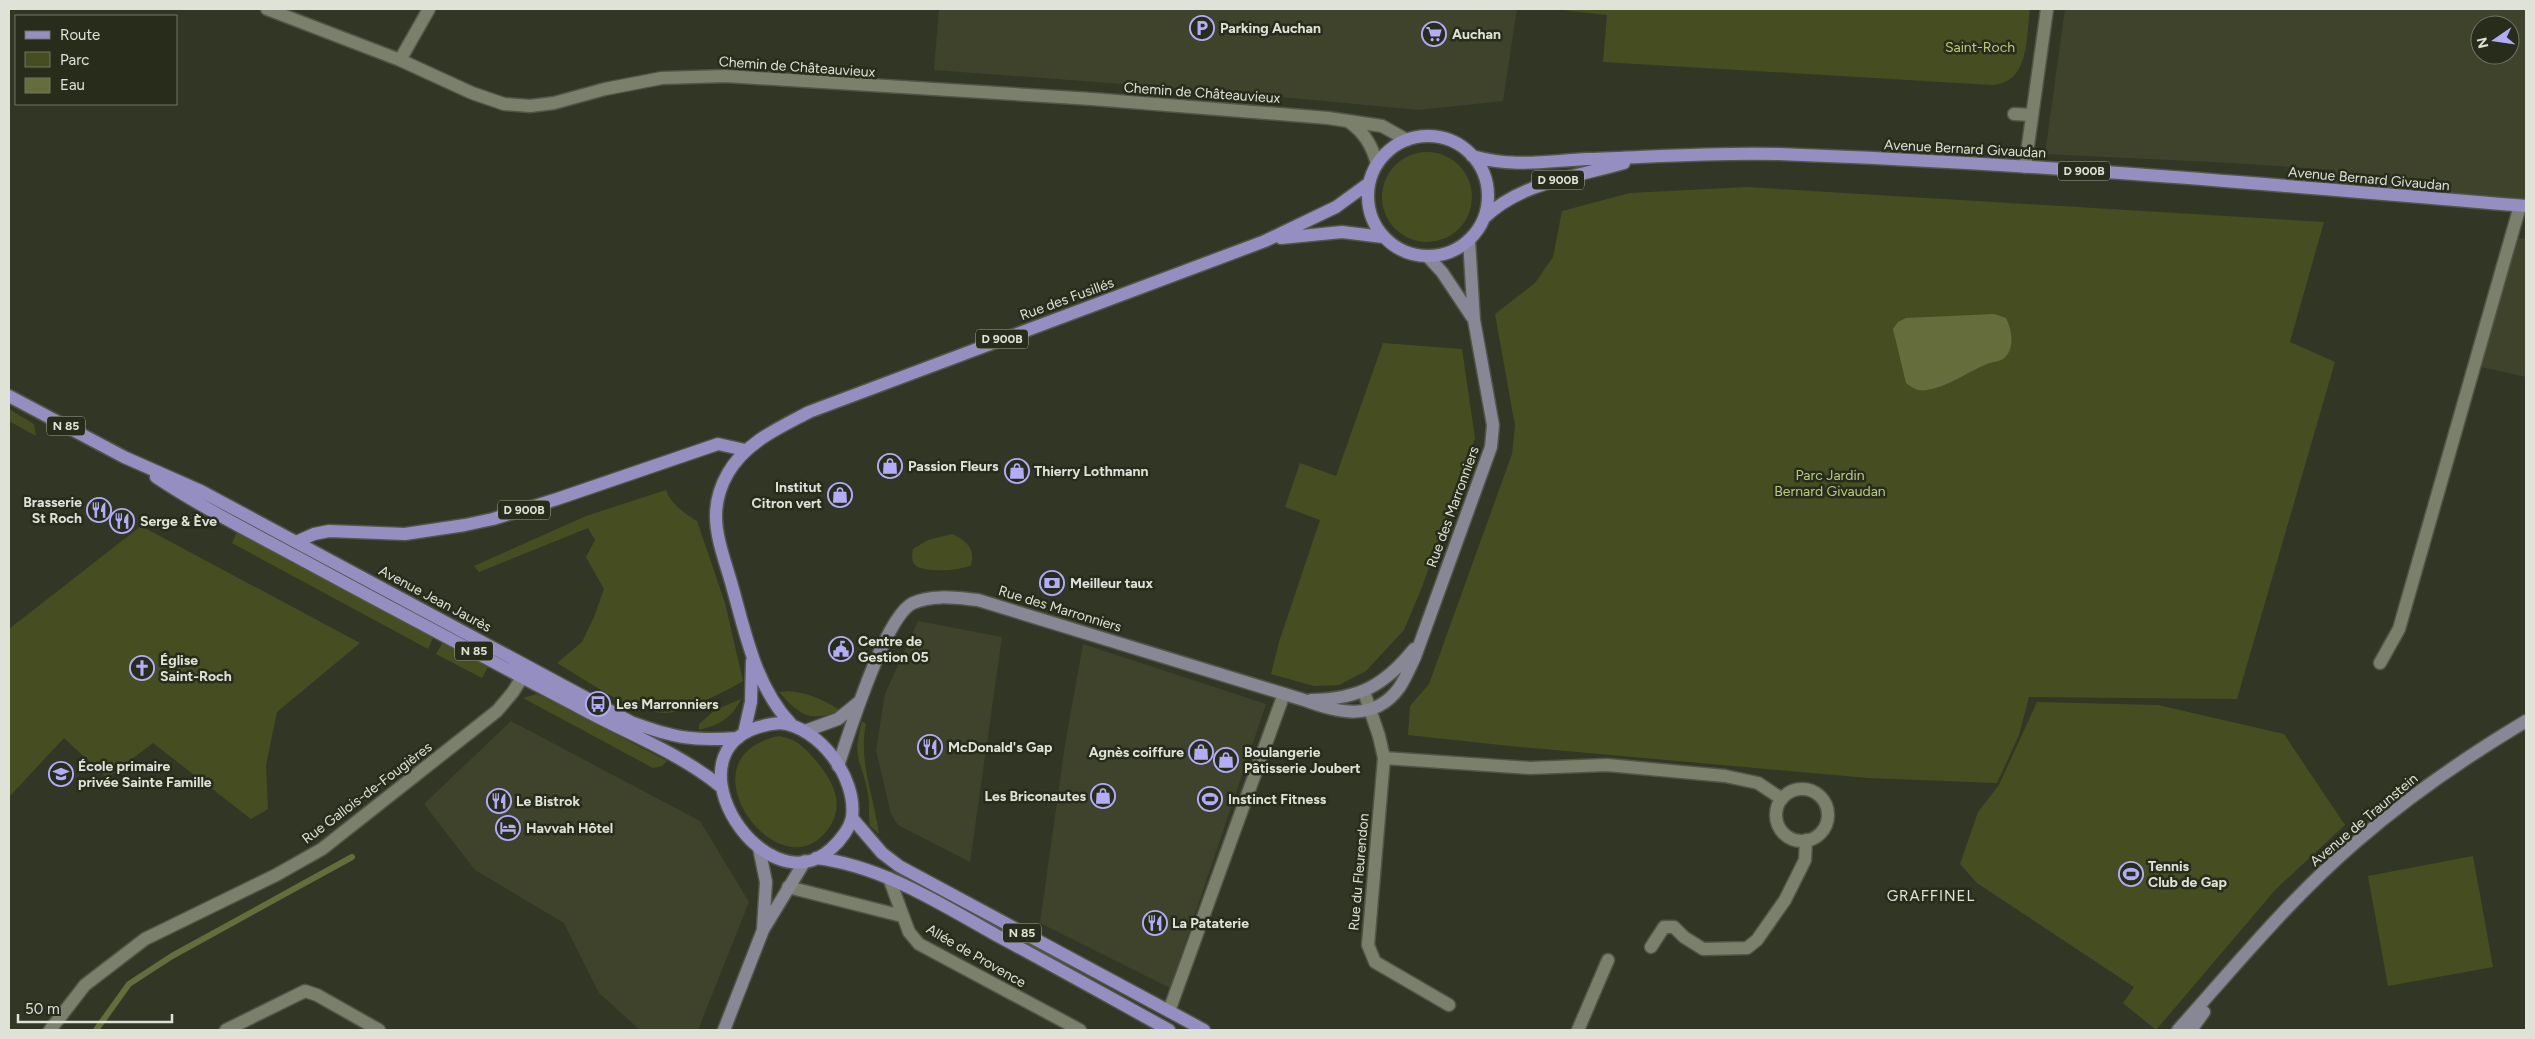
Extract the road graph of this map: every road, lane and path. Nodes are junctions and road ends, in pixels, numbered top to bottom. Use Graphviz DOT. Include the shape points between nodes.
graph roads {
  1 [pos="267,9"];
  2 [pos="429,9"];
  3 [pos="2047,9"];
  4 [pos="400,60"];
  5 [pos="2014,114"];
  6 [pos="2032,115"];
  7 [pos="1346,120"];
  8 [pos="1407,140"];
  9 [pos="1472,156"];
  10 [pos="1640,158"];
  11 [pos="1377,164"];
  12 [pos="2024,167"];
  13 [pos="1369,183"];
  14 [pos="2523,206"];
  15 [pos="1484,218"];
  16 [pos="1383,237"];
  17 [pos="1469,240"];
  18 [pos="1265,241"];
  19 [pos="1428,256"];
  20 [pos="1474,320"];
  21 [pos="9,396"];
  22 [pos="745,450"];
  23 [pos="124,457"];
  24 [pos="296,542"];
  25 [pos="1420,641"];
  26 [pos="752,653"];
  27 [pos="2380,663"];
  28 [pos="530,666"];
  29 [pos="522,677"];
  30 [pos="1364,692"];
  31 [pos="1284,694"];
  32 [pos="1304,700"];
  33 [pos="860,702"];
  34 [pos="1370,709"];
  35 [pos="2526,721"];
  36 [pos="791,724"];
  37 [pos="805,731"];
  38 [pos="741,736"];
  39 [pos="1384,758"];
  40 [pos="838,766"];
  41 [pos="720,786"];
  42 [pos="1782,799"];
  43 [pos="852,818"];
  44 [pos="1806,840"];
  45 [pos="759,848"];
  46 [pos="810,860"];
  47 [pos="889,878"];
  48 [pos="788,887"];
  49 [pos="902,916"];
  50 [pos="763,930"];
  51 [pos="1651,947"];
  52 [pos="1608,960"];
  53 [pos="2238,963"];
  54 [pos="1449,1004"];
  55 [pos="1169,1012"];
  56 [pos="50,1030"];
  57 [pos="226,1030"];
  58 [pos="379,1030"];
  59 [pos="724,1030"];
  60 [pos="1080,1030"];
  61 [pos="1169,1030"];
  62 [pos="1204,1030"];
  63 [pos="1578,1030"];
  64 [pos="2178,1030"];
  65 [pos="2191,1030"];
  1 -- 4 [label="street, Chemin de Châteauvieux"];
  2 -- 4 [label="street"];
  3 -- 6 [label="street"];
  4 -- 7 [label="street, Chemin de Châteauvieux" via="472,93 504,104 530,106 662,78 726,76"];
  5 -- 6 [label="street"];
  6 -- 12 [label="street"];
  7 -- 8 [label="street, Chemin de Châteauvieux" via="1382,126"];
  7 -- 11 [label="street" via="1364,135"];
  8 -- 9 [label="main road" via="1422,136 1438,137 1452,141"];
  8 -- 11 [label="main road" via="1390,150"];
  9 -- 10 [label="main road, D 900B" via="1494,162 1542,164"];
  9 -- 15 [label="main road" via="1482,169 1487,185 1488,202"];
  10 -- 12 [label="main road, Avenue Bernard Givaudan / D 900B" via="1777,154"];
  10 -- 15 [label="main road, D 900B" via="1527,189 1507,198"];
  11 -- 13 [label="main road"];
  12 -- 14 [label="main road, Avenue Bernard Givaudan / D 900B"];
  13 -- 16 [label="main road" via="1370,212"];
  13 -- 18 [label="main road, Rue des Fusillés / D 900B" via="1336,207"];
  14 -- 27 [label="street" via="2399,629"];
  15 -- 17 [label="main road"];
  16 -- 18 [label="main road, Rue des Fusillés / D 900B" via="1342,232"];
  16 -- 19 [label="main road" via="1412,254"];
  17 -- 19 [label="main road" via="1450,252"];
  17 -- 20 [label="street, Rue des Marronniers"];
  18 -- 22 [label="main road, Rue des Fusillés / D 900B" via="817,409 781,426"];
  19 -- 20 [label="street, Rue des Marronniers"];
  20 -- 25 [label="street, Rue des Marronniers" via="1493,425 1491,447"];
  21 -- 23 [label="main road, Avenue Jean Jaurès / N 85"];
  22 -- 24 [label="main road, D 900B" via="718,444 493,520 405,534 329,531"];
  22 -- 26 [label="main road, Rue des Fusillés" via="728,472 721,488 716,518"];
  23 -- 24 [label="main road, Avenue Jean Jaurès / N 85" via="201,491"];
  23 -- 29 [label="main road, Avenue Jean Jaurès / N 85" via="195,503"];
  24 -- 28 [label="main road, Avenue Jean Jaurès / N 85"];
  25 -- 30 [label="street, Rue des Marronniers" via="1386,679"];
  25 -- 34 [label="street, Rue des Marronniers" via="1400,686 1393,695"];
  26 -- 36 [label="main road" via="779,712"];
  26 -- 38 [label="main road" via="752,688"];
  28 -- 29 [label="street, Rue Gallois-de-Fougières"];
  28 -- 38 [label="main road, Avenue Jean Jaurès / N 85" via="631,722 667,735 709,740"];
  29 -- 41 [label="main road, Avenue Jean Jaurès / N 85" via="691,764"];
  29 -- 56 [label="street, Rue Gallois-de-Fougières" via="497,711 322,848 276,875 145,940 85,985"];
  30 -- 32 [label="street, Rue des Marronniers" via="1335,700"];
  30 -- 34 [label="street, Rue du Fleurendon"];
  31 -- 32 [label="street, Rue des Marronniers"];
  31 -- 33 [label="street, Rue des Marronniers" via="978,600 951,597 912,604 896,620"];
  31 -- 55 [label="street"];
  32 -- 34 [label="street, Rue des Marronniers" via="1344,713"];
  33 -- 37 [label="street, Rue des Marronniers" via="838,719"];
  33 -- 40 [label="street, Rue des Marronniers"];
  34 -- 39 [label="street, Rue du Fleurendon"];
  35 -- 53 [label="street, Avenue de Traunstein" via="2446,771 2356,842 2319,876"];
  36 -- 37 [label="main road"];
  36 -- 38 [label="main road" via="766,725"];
  37 -- 40 [label="main road"];
  38 -- 41 [label="main road" via="723,759"];
  39 -- 42 [label="street" via="1530,768 1607,765 1725,776 1758,783"];
  39 -- 54 [label="street, Rue du Fleurendon" via="1368,945 1375,962"];
  40 -- 43 [label="main road" via="850,790"];
  41 -- 45 [label="main road" via="729,811 748,839"];
  42 -- 44 [label="street" via="1777,808 1780,828 1791,838"];
  42 -- 44 [label="street" via="1789,792 1809,789 1824,801 1828,811 1823,830"];
  43 -- 46 [label="main road" via="837,844"];
  43 -- 55 [label="main road, N 85" via="882,853 900,866"];
  44 -- 51 [label="street" via="1805,860 1785,900 1757,940 1747,948 1703,949 1674,926 1664,927"];
  45 -- 46 [label="main road" via="780,860"];
  45 -- 50 [label="street" via="766,882"];
  46 -- 47 [label="main road, N 85" via="846,863"];
  46 -- 48 [label="street"];
  47 -- 49 [label="street, Allée de Provence"];
  47 -- 61 [label="main road, N 85"];
  48 -- 49 [label="street"];
  48 -- 50 [label="street"];
  49 -- 60 [label="street, Allée de Provence" via="919,944"];
  50 -- 59 [label="street"];
  52 -- 63 [label="street"];
  53 -- 64 [label="street, Avenue de Traunstein"];
  53 -- 65 [label="street, Avenue de Traunstein"];
  55 -- 62 [label="main road, N 85"];
  57 -- 58 [label="street" via="305,991"];
}
